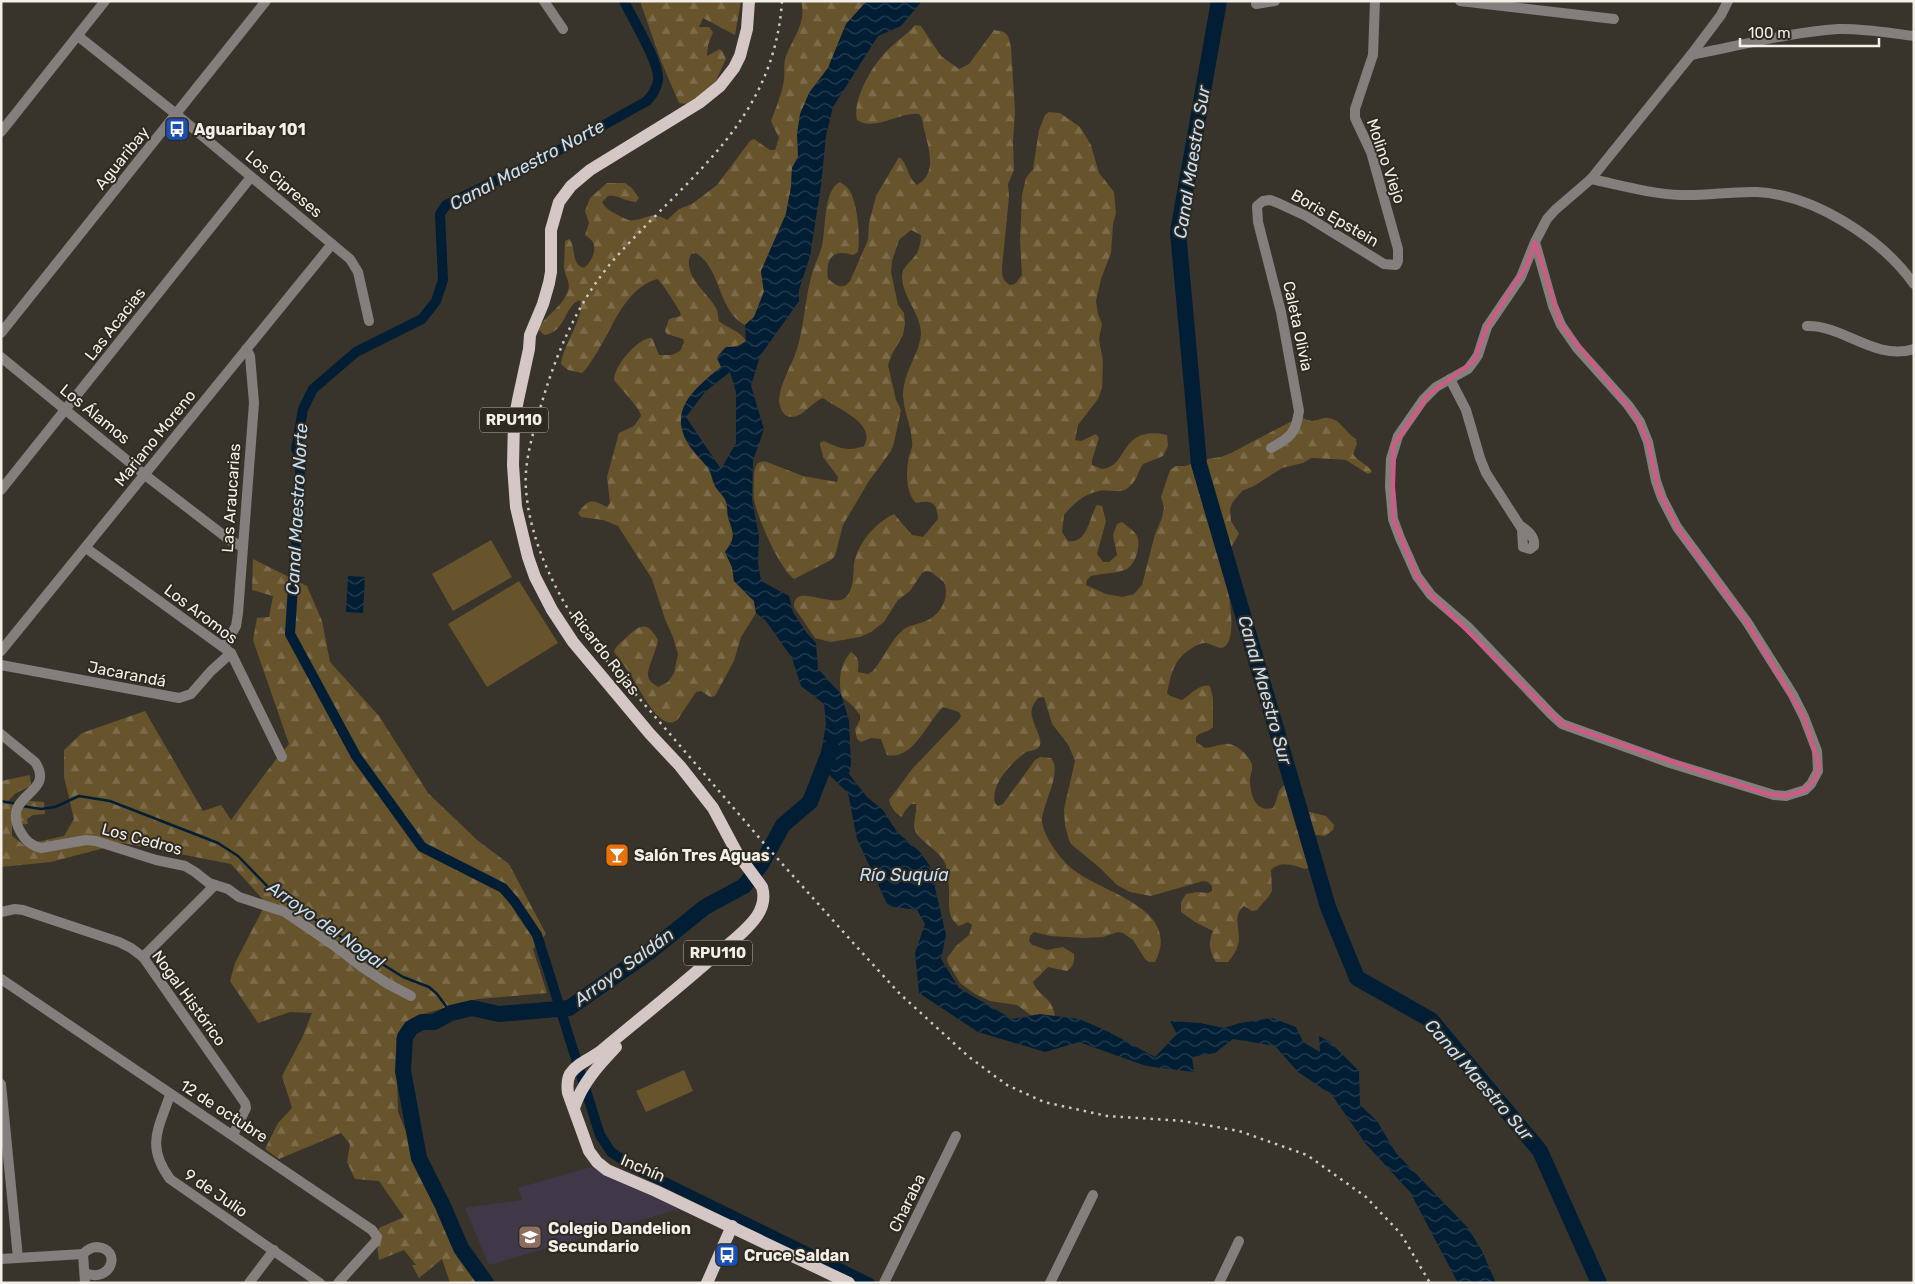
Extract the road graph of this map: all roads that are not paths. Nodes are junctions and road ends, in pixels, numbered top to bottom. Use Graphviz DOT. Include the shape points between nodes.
graph roads {
  1 [pos="105,1"];
  2 [pos="266,1"];
  3 [pos="544,1"];
  4 [pos="749,1"];
  5 [pos="1275,1"];
  6 [pos="1375,1"];
  7 [pos="1460,1"];
  8 [pos="1733,1"];
  9 [pos="1256,4"];
  10 [pos="1726,5"];
  11 [pos="1614,19"];
  12 [pos="563,29"];
  13 [pos="78,36"];
  14 [pos="1914,36"];
  15 [pos="1692,55"];
  16 [pos="176,114"];
  17 [pos="1,132"];
  18 [pos="251,176"];
  19 [pos="1590,179"];
  20 [pos="1263,201"];
  21 [pos="1535,242"];
  22 [pos="332,244"];
  23 [pos="1390,266"];
  24 [pos="1914,284"];
  25 [pos="369,321"];
  26 [pos="1807,326"];
  27 [pos="1,334"];
  28 [pos="246,349"];
  29 [pos="1914,349"];
  30 [pos="1,357"];
  31 [pos="1450,379"];
  32 [pos="66,409"];
  33 [pos="1271,448"];
  34 [pos="145,475"];
  35 [pos="1,490"];
  36 [pos="1521,526"];
  37 [pos="243,547"];
  38 [pos="86,548"];
  39 [pos="227,650"];
  40 [pos="1,651"];
  41 [pos="1,666"];
  42 [pos="1,734"];
  43 [pos="282,757"];
  44 [pos="215,885"];
  45 [pos="1,912"];
  46 [pos="143,957"];
  47 [pos="1,979"];
  48 [pos="412,996"];
  49 [pos="1,1084"];
  50 [pos="170,1095"];
  51 [pos="574,1108"];
  52 [pos="233,1135"];
  53 [pos="956,1136"];
  54 [pos="1093,1195"];
  55 [pos="732,1226"];
  56 [pos="1239,1241"];
  57 [pos="274,1250"];
  58 [pos="83,1254"];
  59 [pos="18,1258"];
  60 [pos="1,1260"];
  61 [pos="85,1278"];
  62 [pos="249,1283"];
  63 [pos="320,1283"];
  64 [pos="338,1283"];
  65 [pos="707,1283"];
  66 [pos="849,1283"];
  67 [pos="884,1283"];
  68 [pos="1050,1283"];
  69 [pos="1219,1283"];
  1 -- 13 [label="street"];
  2 -- 16 [label="street, Aguaribay"];
  3 -- 12 [label="street"];
  4 -- 51 [label="main road, Ricardo Rojas / RPU110" via="747,29 740,56 720,86 699,103 590,170 571,186 559,202 551,230 549,283 530,335 514,421 513,486 522,535 535,577 552,610 573,642 713,808 744,863 762,887 764,897 753,921 654,1007 608,1056 585,1082"];
  5 -- 9 [label="street"];
  6 -- 23 [label="street, Molino Viejo" via="1373,54 1355,118 1371,152 1398,249 1398,261"];
  7 -- 11 [label="street"];
  8 -- 10 [label="street"];
  10 -- 15 [label="street"];
  13 -- 16 [label="street, Los Cipreses"];
  13 -- 17 [label="street"];
  14 -- 15 [label="street" via="1838,29"];
  15 -- 19 [label="street"];
  16 -- 18 [label="street, Los Cipreses"];
  16 -- 27 [label="street, Aguaribay"];
  18 -- 22 [label="street, Los Cipreses"];
  18 -- 32 [label="street, Las Acacias"];
  19 -- 21 [label="street" via="1547,219"];
  19 -- 24 [label="street" via="1675,195 1759,192 1810,204 1834,214 1874,243"];
  20 -- 23 [label="street, Boris Epstein" via="1270,200 1306,216"];
  20 -- 33 [label="street, Caleta Olivia" via="1257,206 1258,222 1281,312 1299,411 1291,436"];
  21 -- 31 [label="street" via="1522,277 1487,327 1478,355 1468,369"];
  21 -- 31 [label="street" via="1553,306 1564,330 1636,416 1648,442 1659,490 1677,527 1747,622 1793,695 1817,751 1819,766 1816,778 1805,790 1786,796 1767,794 1562,724 1456,615 1425,589 1393,518 1391,459 1398,436 1423,400"];
  22 -- 25 [label="street, Los Cipreses" via="355,265"];
  22 -- 28 [label="street, Mariano Moreno"];
  26 -- 29 [label="street" via="1822,328 1881,350"];
  28 -- 34 [label="street, Mariano Moreno"];
  28 -- 37 [label="street, Las Araucarias" via="250,356 254,403"];
  30 -- 32 [label="street, Los Álamos"];
  31 -- 36 [label="street" via="1466,410 1486,473"];
  32 -- 34 [label="street, Los Álamos"];
  32 -- 35 [label="street, Las Acacias"];
  34 -- 37 [label="street, Los Álamos"];
  34 -- 38 [label="street, Mariano Moreno"];
  37 -- 39 [label="street, Las Araucarias" via="236,626"];
  38 -- 39 [label="street, Los Aromos"];
  38 -- 40 [label="street, Mariano Moreno"];
  39 -- 41 [label="street, Jacarandá" via="190,694 179,698"];
  39 -- 43 [label="street, Los Aromos"];
  42 -- 44 [label="street, Los Cedros" via="38,768 39,782 18,805 14,816 25,839 33,846 41,848 96,841 184,866"];
  44 -- 46 [label="street"];
  44 -- 48 [label="street, Los Cedros" via="239,897 285,912 362,967"];
  45 -- 46 [label="street, Nogal Histórico" via="23,910 119,942"];
  46 -- 52 [label="street, Nogal Histórico" via="245,1103 246,1108"];
  47 -- 50 [label="street, 12 de octubre"];
  49 -- 59 [label="street"];
  50 -- 52 [label="street, 12 de octubre"];
  50 -- 57 [label="street, 9 de Julio" via="156,1143 163,1169 182,1188"];
  51 -- 55 [label="main road, Inchín / RPU110" via="589,1150 601,1166"];
  52 -- 64 [label="street, 12 de octubre" via="376,1233 376,1241"];
  53 -- 67 [label="street, Charaba"];
  54 -- 68 [label="street"];
  55 -- 65 [label="main road"];
  55 -- 66 [label="main road, Inchín"];
  56 -- 69 [label="street"];
  57 -- 62 [label="street"];
  57 -- 63 [label="street, 9 de Julio"];
  58 -- 59 [label="street"];
  58 -- 61 [label="street"];
  58 -- 61 [label="street" via="88,1249 99,1247 108,1252 112,1262 109,1272 100,1278"];
  59 -- 60 [label="street"];
}
